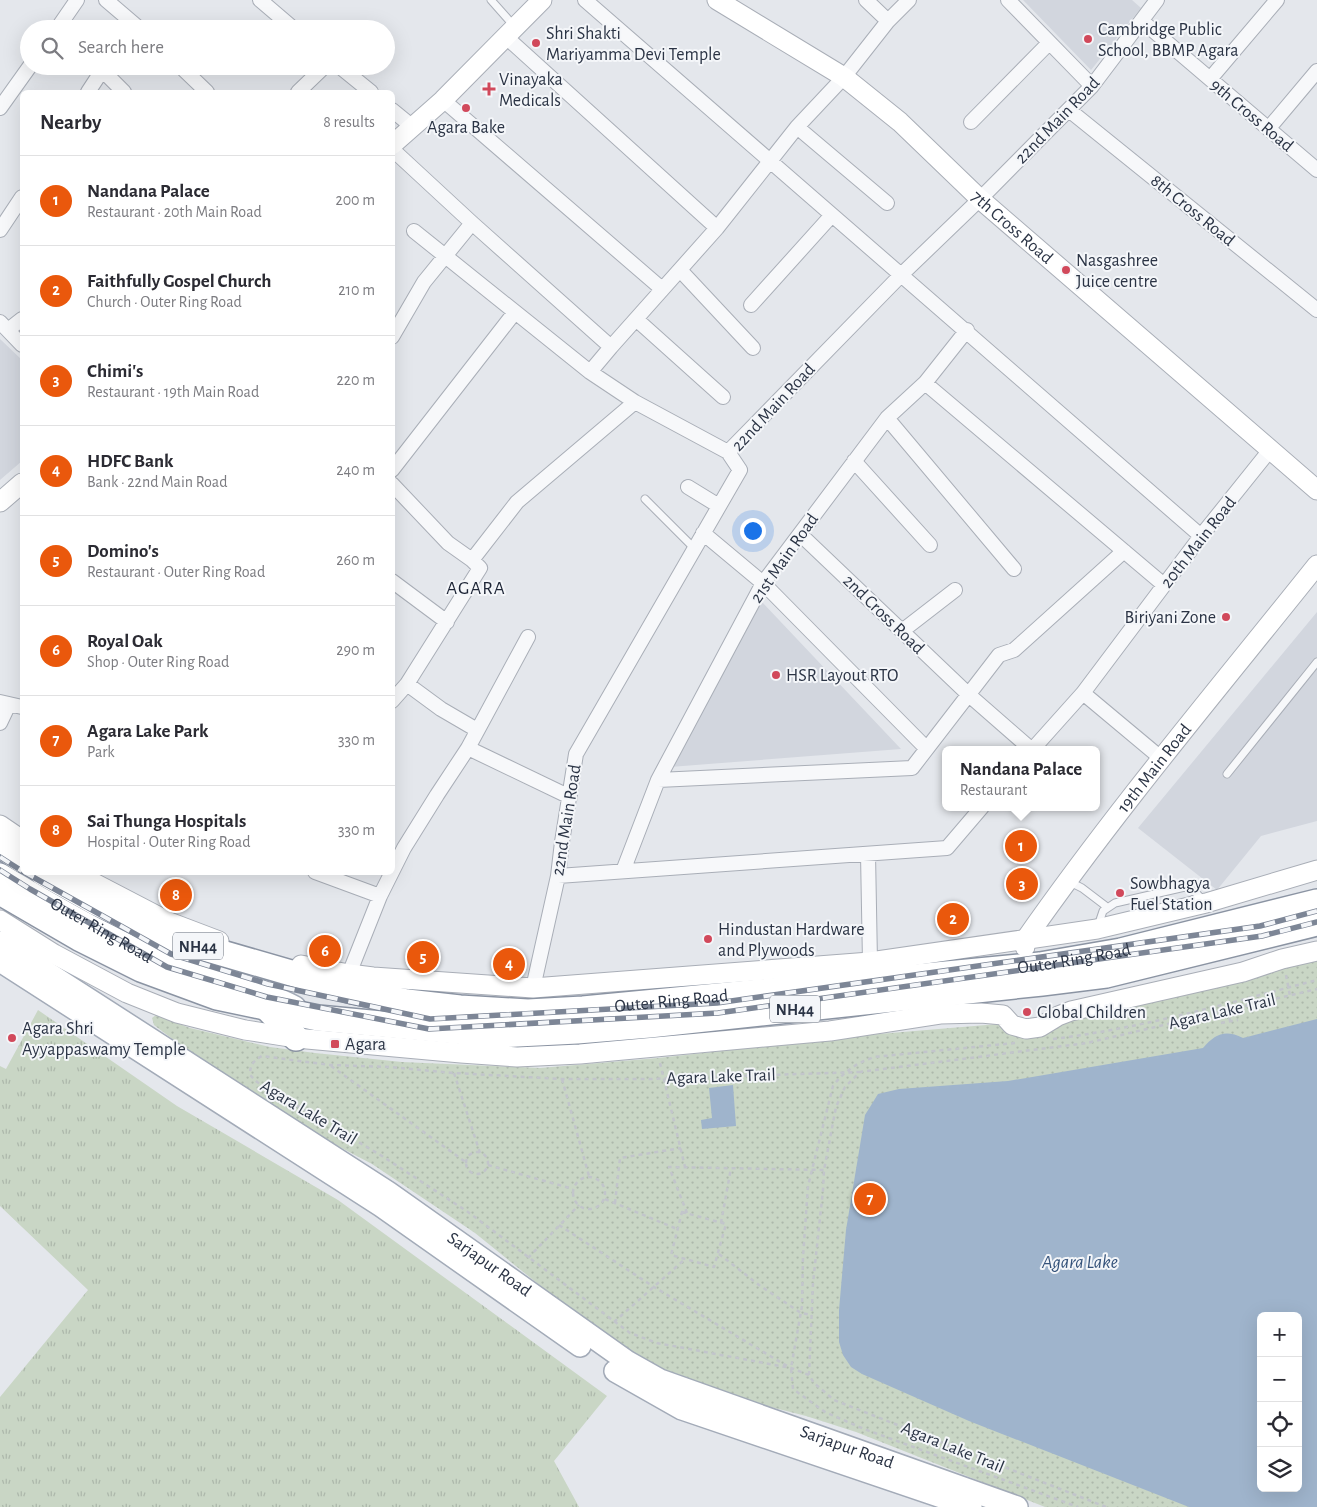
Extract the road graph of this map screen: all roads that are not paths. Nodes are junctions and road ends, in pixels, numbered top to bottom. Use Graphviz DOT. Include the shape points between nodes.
graph roads {
  1 [pos="77,0"];
  2 [pos="106,0"];
  3 [pos="260,0"];
  4 [pos="491,0"];
  5 [pos="542,0"];
  6 [pos="585,0"];
  7 [pos="718,0"];
  8 [pos="866,0"];
  9 [pos="909,0"];
  10 [pos="1008,0"];
  11 [pos="1157,0"];
  12 [pos="1277,0"];
  13 [pos="63,20"];
  14 [pos="129,20"];
  15 [pos="283,20"];
  16 [pos="1142,20"];
  17 [pos="888,21"];
  18 [pos="511,32"];
  19 [pos="1049,43"];
  20 [pos="1317,71"];
  21 [pos="24,75"];
  22 [pos="99,75"];
  23 [pos="110,75"];
  24 [pos="189,75"];
  25 [pos="316,75"];
  26 [pos="350,75"];
  27 [pos="844,77"];
  28 [pos="1210,79"];
  29 [pos="1092,86"];
  30 [pos="89,90"];
  31 [pos="122,90"];
  32 [pos="205,90"];
  33 [pos="300,90"];
  34 [pos="369,90"];
  35 [pos="443,100"];
  36 [pos="0,108"];
  37 [pos="1069,110"];
  38 [pos="395,112"];
  39 [pos="971,122"];
  40 [pos="798,127"];
  41 [pos="414,128"];
  42 [pos="1269,128"];
  43 [pos="395,144"];
  44 [pos="395,150"];
  45 [pos="769,161"];
  46 [pos="1317,170"];
  47 [pos="980,199"];
  48 [pos="887,203"];
  49 [pos="832,215"];
  50 [pos="18,216"];
  51 [pos="472,222"];
  52 [pos="717,228"];
  53 [pos="0,230"];
  54 [pos="414,231"];
  55 [pos="445,256"];
  56 [pos="680,270"];
  57 [pos="901,275"];
  58 [pos="662,289"];
  59 [pos="752,305"];
  60 [pos="1317,310"];
  61 [pos="515,312"];
  62 [pos="636,319"];
  63 [pos="20,320"];
  64 [pos="4,326"];
  65 [pos="966,330"];
  66 [pos="395,332"];
  67 [pos="20,343"];
  68 [pos="611,347"];
  69 [pos="753,348"];
  70 [pos="590,372"];
  71 [pos="925,383"];
  72 [pos="723,397"];
  73 [pos="635,402"];
  74 [pos="887,418"];
  75 [pos="1270,450"];
  76 [pos="728,452"];
  77 [pos="854,461"];
  78 [pos="395,466"];
  79 [pos="20,485"];
  80 [pos="395,487"];
  81 [pos="688,487"];
  82 [pos="1317,490"];
  83 [pos="645,499"];
  84 [pos="0,502"];
  85 [pos="719,506"];
  86 [pos="703,533"];
  87 [pos="800,534"];
  88 [pos="1201,536"];
  89 [pos="930,545"];
  90 [pos="694,548"];
  91 [pos="1124,551"];
  92 [pos="472,560"];
  93 [pos="1317,565"];
  94 [pos="1014,570"];
  95 [pos="395,583"];
  96 [pos="763,583"];
  97 [pos="1164,585"];
  98 [pos="954,590"];
  99 [pos="447,622"];
  100 [pos="902,631"];
  101 [pos="528,637"];
  102 [pos="1317,662"];
  103 [pos="407,684"];
  104 [pos="1083,693"];
  105 [pos="969,694"];
  106 [pos="395,698"];
  107 [pos="10,704"];
  108 [pos="0,723"];
  109 [pos="478,730"];
  110 [pos="1028,746"];
  111 [pos="1036,746"];
  112 [pos="468,748"];
  113 [pos="926,748"];
  114 [pos="1162,759"];
  115 [pos="1227,774"];
  116 [pos="658,780"];
  117 [pos="570,798"];
  118 [pos="979,811"];
  119 [pos="0,825"];
  120 [pos="20,839"];
  121 [pos="0,846"];
  122 [pos="868,854"];
  123 [pos="20,859"];
  124 [pos="395,866"];
  125 [pos="1317,870"];
  126 [pos="623,871"];
  127 [pos="0,874"];
  128 [pos="47,875"];
  129 [pos="79,875"];
  130 [pos="322,875"];
  131 [pos="390,875"];
  132 [pos="558,876"];
  133 [pos="1067,881"];
  134 [pos="0,892"];
  135 [pos="380,896"];
  136 [pos="1317,902"];
  137 [pos="1206,903"];
  138 [pos="1107,907"];
  139 [pos="0,920"];
  140 [pos="1317,923"];
  141 [pos="1097,929"];
  142 [pos="1025,940"];
  143 [pos="0,942"];
  144 [pos="1317,951"];
  145 [pos="0,960"];
  146 [pos="870,962"];
  147 [pos="1025,976"];
  148 [pos="351,983"];
  149 [pos="533,988"];
  150 [pos="267,1008"];
  151 [pos="318,1018"];
  152 [pos="296,1038"];
  153 [pos="971,1507"];
  154 [pos="1017,1507"];
  1 -- 13 [label="street"];
  2 -- 14 [label="street"];
  3 -- 15 [label="street"];
  4 -- 18 [label="lane"];
  5 -- 18 [label="street"];
  6 -- 45 [label="street"];
  7 -- 27 [label="street, 7th Cross Road"];
  8 -- 17 [label="street"];
  9 -- 17 [label="street"];
  10 -- 19 [label="street"];
  11 -- 16 [label="street, 22nd Main Road"];
  12 -- 28 [label="street"];
  16 -- 28 [label="street, 9th Cross Road"];
  16 -- 29 [label="street, 22nd Main Road"];
  17 -- 27 [label="street"];
  18 -- 35 [label="street"];
  18 -- 52 [label="street"];
  19 -- 29 [label="street"];
  19 -- 39 [label="street"];
  20 -- 42 [label="street"];
  21 -- 36 [label="street"];
  22 -- 30 [label="street"];
  23 -- 31 [label="street"];
  24 -- 32 [label="street"];
  25 -- 33 [label="street"];
  26 -- 34 [label="street"];
  27 -- 40 [label="street"];
  27 -- 47 [label="street, 7th Cross Road" via="900,122"];
  28 -- 42 [label="street, 9th Cross Road"];
  29 -- 37 [label="street, 22nd Main Road"];
  35 -- 41 [label="street"];
  35 -- 58 [label="street"];
  37 -- 47 [label="street, 22nd Main Road"];
  37 -- 60 [label="street, 8th Cross Road"];
  38 -- 41 [label="street"];
  40 -- 45 [label="street"];
  40 -- 48 [label="street"];
  41 -- 43 [label="street"];
  42 -- 46 [label="street, 9th Cross Road"];
  44 -- 51 [label="street"];
  45 -- 49 [label="street"];
  45 -- 52 [label="street"];
  47 -- 57 [label="street, 22nd Main Road"];
  47 -- 75 [label="street, 7th Cross Road"];
  49 -- 57 [label="street"];
  49 -- 59 [label="street"];
  50 -- 53 [label="street"];
  51 -- 55 [label="street"];
  51 -- 68 [label="street"];
  52 -- 56 [label="street"];
  54 -- 55 [label="street"];
  55 -- 61 [label="street"];
  55 -- 66 [label="street" via="420,288"];
  56 -- 58 [label="street"];
  56 -- 69 [label="street"];
  57 -- 65 [label="street"];
  57 -- 76 [label="street, 22nd Main Road"];
  58 -- 62 [label="street"];
  61 -- 70 [label="street"];
  61 -- 78 [label="street"];
  62 -- 68 [label="street"];
  62 -- 72 [label="street"];
  63 -- 64 [label="street"];
  64 -- 67 [label="street"];
  65 -- 71 [label="street, 21st Main Road"];
  65 -- 88 [label="street"];
  68 -- 70 [label="street"];
  70 -- 73 [label="street"];
  71 -- 74 [label="street, 21st Main Road"];
  71 -- 91 [label="street"];
  73 -- 76 [label="street"];
  73 -- 92 [label="street" via="517,502"];
  74 -- 77 [label="street, 21st Main Road"];
  74 -- 94 [label="street"];
  75 -- 82 [label="street, 7th Cross Road"];
  75 -- 88 [label="street, 20th Main Road"];
  76 -- 85 [label="street, 22nd Main Road" via="740,470"];
  77 -- 87 [label="street, 21st Main Road"];
  77 -- 89 [label="street"];
  79 -- 84 [label="street"];
  80 -- 92 [label="street" via="448,542"];
  81 -- 85 [label="street"];
  83 -- 90 [label="lane"];
  85 -- 86 [label="street, 22nd Main Road"];
  86 -- 90 [label="street, 22nd Main Road"];
  86 -- 96 [label="street"];
  87 -- 96 [label="street, 21st Main Road"];
  87 -- 100 [label="street, 2nd Cross Road"];
  88 -- 97 [label="street, 20th Main Road"];
  90 -- 117 [label="street, 22nd Main Road" via="576,754"];
  91 -- 97 [label="street"];
  91 -- 105 [label="street" via="1014,650 999,655"];
  92 -- 99 [label="street" via="480,568"];
  93 -- 114 [label="street, 19th Main Road"];
  95 -- 99 [label="street"];
  96 -- 113 [label="street"];
  96 -- 116 [label="street, 21st Main Road"];
  97 -- 104 [label="street, 20th Main Road"];
  98 -- 100 [label="street"];
  99 -- 103 [label="street"];
  100 -- 105 [label="street, 2nd Cross Road"];
  101 -- 109 [label="street"];
  102 -- 115 [label="lane"];
  103 -- 106 [label="street"];
  103 -- 109 [label="street"];
  104 -- 111 [label="street, 20th Main Road"];
  104 -- 114 [label="street"];
  105 -- 110 [label="street, 2nd Cross Road"];
  105 -- 113 [label="street"];
  107 -- 108 [label="street"];
  109 -- 112 [label="street"];
  112 -- 117 [label="street"];
  112 -- 124 [label="street"];
  113 -- 116 [label="street" via="912,768"];
  114 -- 133 [label="street, 19th Main Road"];
  116 -- 126 [label="street, 21st Main Road"];
  117 -- 132 [label="street, 22nd Main Road"];
  118 -- 122 [label="street" via="947,848"];
  119 -- 120 [label="street"];
  121 -- 123 [label="highway"];
  122 -- 126 [label="street"];
  122 -- 146 [label="street"];
  125 -- 137 [label="street"];
  126 -- 132 [label="street"];
  127 -- 151 [label="main road, Outer Ring Road" via="70,916 157,958 189,972 276,997"];
  128 -- 148 [label="highway, Outer Ring Road / NH44" via="170,938"];
  129 -- 148 [label="street" via="169,922"];
  130 -- 135 [label="street"];
  131 -- 135 [label="street"];
  132 -- 149 [label="street, 22nd Main Road"];
  133 -- 138 [label="lane"];
  133 -- 142 [label="street, 19th Main Road"];
  134 -- 150 [label="highway, Outer Ring Road / NH44" via="78,938 141,969 217,997"];
  135 -- 148 [label="street"];
  136 -- 147 [label="highway, Outer Ring Road / NH44"];
  137 -- 138 [label="lane" via="1185,887 1115,902"];
  137 -- 141 [label="street"];
  138 -- 141 [label="lane"];
  139 -- 152 [label="street" via="54,954 127,993 177,1013 245,1030"];
  140 -- 147 [label="highway, Outer Ring Road / NH44" via="1106,975"];
  141 -- 142 [label="street"];
  142 -- 146 [label="street"];
  142 -- 147 [label="street"];
  143 -- 154 [label="main road, Sarjapur Road" via="388,1192 628,1362 660,1380"];
  144 -- 152 [label="street" via="1243,972 1071,1011 1040,1027 1026,1029 1012,1024 1003,1015 940,1014 830,1031 517,1057"];
  145 -- 153 [label="main road, Sarjapur Road" via="381,1206 651,1393 682,1409"];
  146 -- 149 [label="street"];
  147 -- 148 [label="highway, Outer Ring Road / NH44" via="528,1012 407,1002"];
  147 -- 151 [label="highway, Outer Ring Road / NH44" via="640,1026 577,1031 498,1035"];
  148 -- 149 [label="street"];
  150 -- 151 [label="highway, Outer Ring Road / NH44"];
  150 -- 152 [label="highway"];
}
